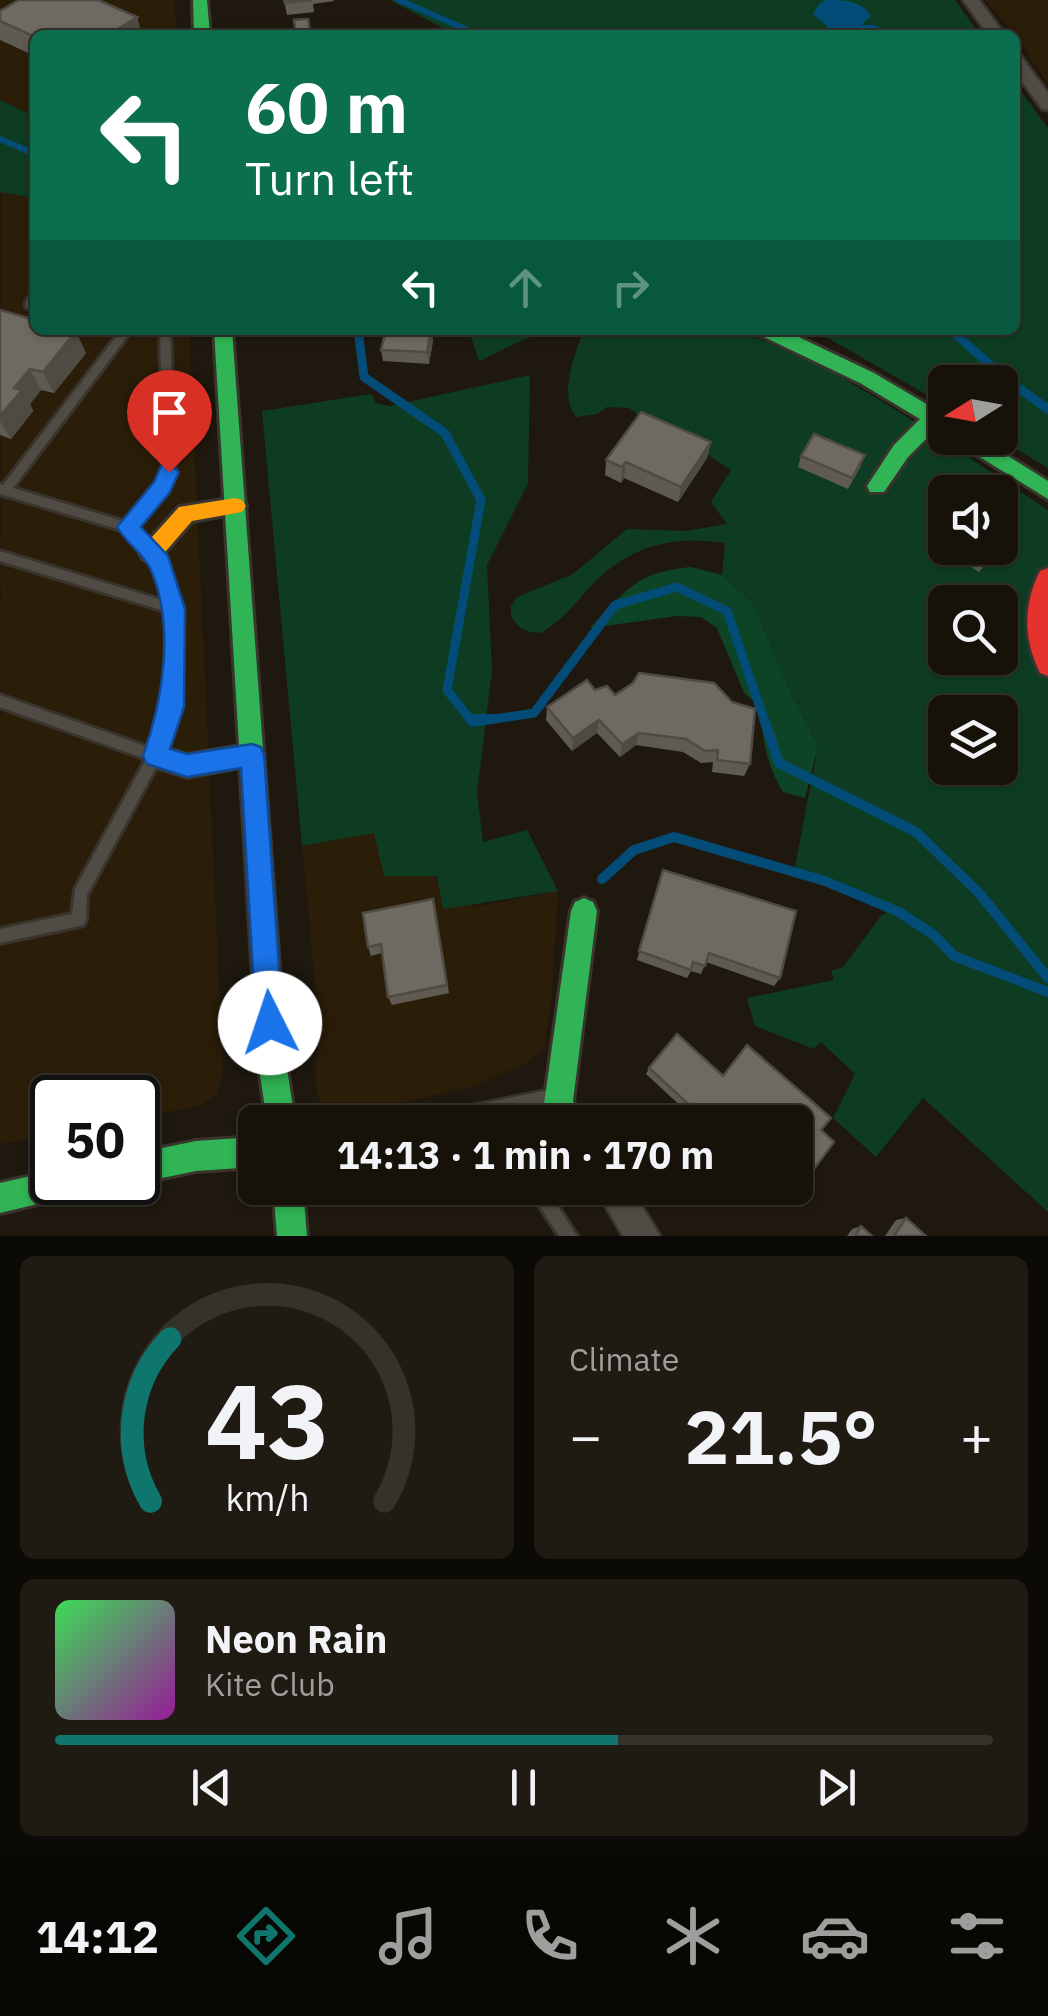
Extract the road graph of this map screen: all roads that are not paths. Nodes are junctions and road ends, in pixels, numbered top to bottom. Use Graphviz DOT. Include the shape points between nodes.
graph roads {
  1 [pos="200,0"];
  2 [pos="971,0"];
  3 [pos="202,30"];
  4 [pos="992,30"];
  5 [pos="1020,67"];
  6 [pos="1048,105"];
  7 [pos="123,335"];
  8 [pos="165,335"];
  9 [pos="223,335"];
  10 [pos="778,335"];
  11 [pos="928,415"];
  12 [pos="928,431"];
  13 [pos="991,455"];
  14 [pos="877,486"];
  15 [pos="3,490"];
  16 [pos="1048,491"];
  17 [pos="235,506"];
  18 [pos="128,527"];
  19 [pos="151,553"];
  20 [pos="0,556"];
  21 [pos="1048,577"];
  22 [pos="174,609"];
  23 [pos="1048,666"];
  24 [pos="0,701"];
  25 [pos="252,755"];
  26 [pos="155,756"];
  27 [pos="584,911"];
  28 [pos="0,936"];
  29 [pos="278,1105"];
  30 [pos="565,1105"];
  31 [pos="238,1153"];
  32 [pos="160,1163"];
  33 [pos="30,1191"];
  34 [pos="0,1198"];
  35 [pos="289,1205"];
  36 [pos="546,1205"];
  37 [pos="623,1205"];
  38 [pos="292,1236"];
  39 [pos="568,1236"];
  40 [pos="643,1236"];
  1 -- 3 [label="main road"];
  2 -- 4 [label="street"];
  5 -- 6 [label="street"];
  7 -- 15 [label="lane"];
  8 -- 18 [label="lane" via="169,472"];
  9 -- 17 [label="main road"];
  10 -- 11 [label="main road"];
  12 -- 14 [label="main road" via="901,451"];
  13 -- 16 [label="main road"];
  15 -- 18 [label="lane"];
  17 -- 19 [label="main road" via="186,513"];
  17 -- 25 [label="main road"];
  18 -- 19 [label="lane"];
  19 -- 22 [label="lane"];
  20 -- 22 [label="lane"];
  21 -- 23 [label="main road" via="1033,618"];
  22 -- 26 [label="lane" via="172,707"];
  24 -- 26 [label="lane"];
  25 -- 26 [label="main road" via="187,766"];
  25 -- 29 [label="main road"];
  26 -- 28 [label="lane" via="80,894 79,920"];
  27 -- 30 [label="main road"];
  31 -- 32 [label="main road"];
  33 -- 34 [label="main road"];
  35 -- 38 [label="main road"];
  36 -- 39 [label="lane"];
  37 -- 40 [label="street"];
}
